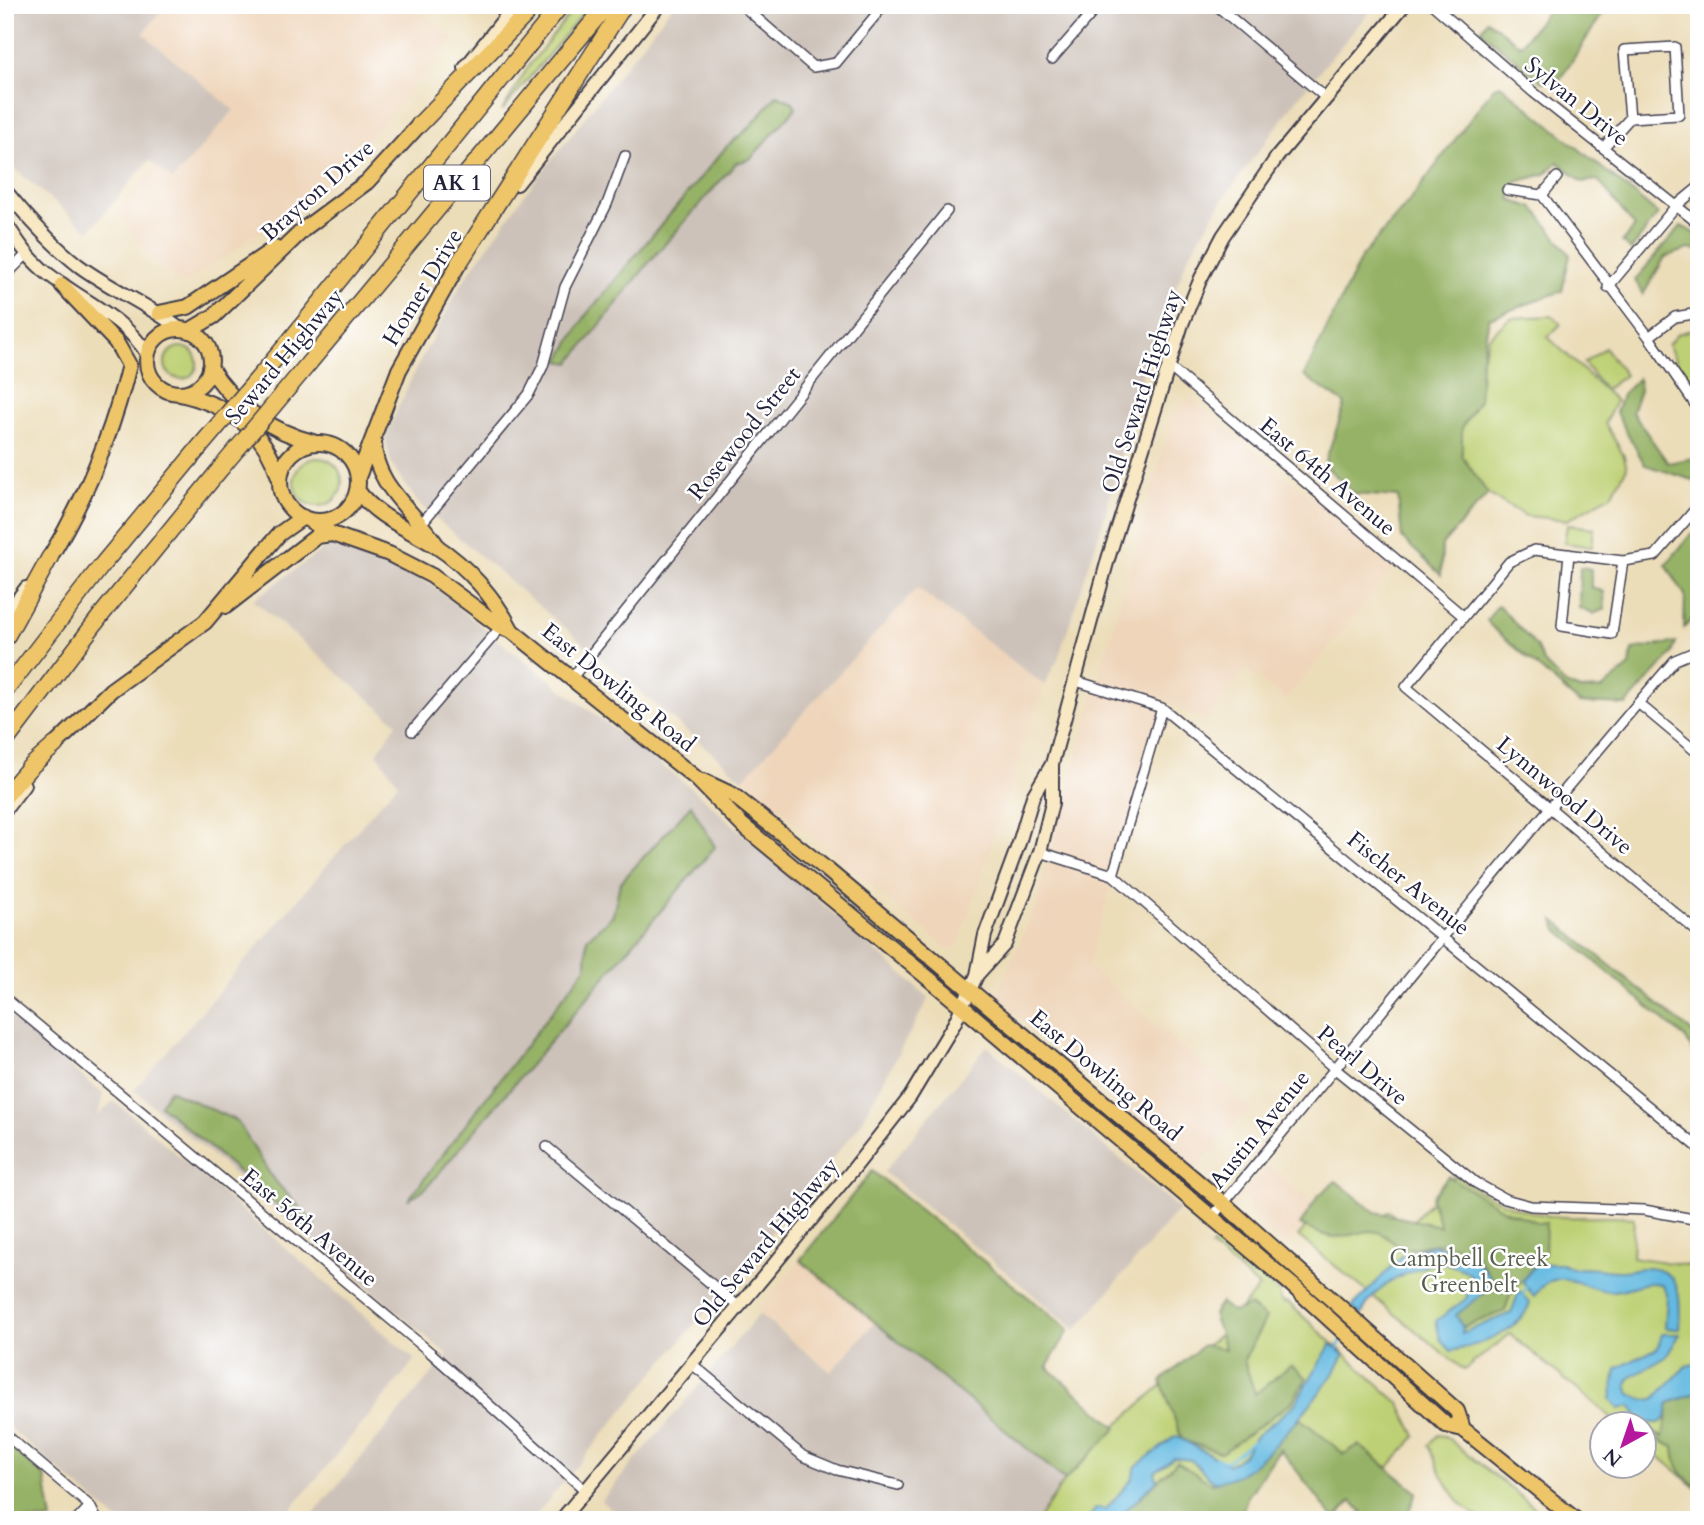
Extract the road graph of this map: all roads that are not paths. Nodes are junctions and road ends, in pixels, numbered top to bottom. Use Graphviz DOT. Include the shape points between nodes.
graph roads {
  1 [pos="515,5"];
  2 [pos="535,5"];
  3 [pos="561,5"];
  4 [pos="607,5"];
  5 [pos="624,5"];
  6 [pos="659,5"];
  7 [pos="742,5"];
  8 [pos="884,5"];
  9 [pos="1099,5"];
  10 [pos="1216,5"];
  11 [pos="1404,5"];
  12 [pos="1433,5"];
  13 [pos="1052,59"];
  14 [pos="1325,97"];
  15 [pos="1630,118"];
  16 [pos="419,125"];
  17 [pos="1603,148"];
  18 [pos="625,156"];
  19 [pos="1556,177"];
  20 [pos="1699,187"];
  21 [pos="5,190"];
  22 [pos="1507,190"];
  23 [pos="1542,195"];
  24 [pos="1676,206"];
  25 [pos="947,211"];
  26 [pos="5,222"];
  27 [pos="1699,224"];
  28 [pos="305,228"];
  29 [pos="27,254"];
  30 [pos="458,263"];
  31 [pos="5,276"];
  32 [pos="62,285"];
  33 [pos="1608,287"];
  34 [pos="159,313"];
  35 [pos="1699,313"];
  36 [pos="184,330"];
  37 [pos="1649,337"];
  38 [pos="147,358"];
  39 [pos="1168,366"];
  40 [pos="211,367"];
  41 [pos="125,381"];
  42 [pos="169,392"];
  43 [pos="1699,410"];
  44 [pos="374,440"];
  45 [pos="315,442"];
  46 [pos="279,477"];
  47 [pos="358,484"];
  48 [pos="1699,505"];
  49 [pos="306,519"];
  50 [pos="422,523"];
  51 [pos="332,534"];
  52 [pos="439,548"];
  53 [pos="1569,554"];
  54 [pos="50,557"];
  55 [pos="1623,561"];
  56 [pos="1463,615"];
  57 [pos="5,616"];
  58 [pos="205,622"];
  59 [pos="506,629"];
  60 [pos="5,639"];
  61 [pos="1699,650"];
  62 [pos="571,679"];
  63 [pos="1076,681"];
  64 [pos="5,691"];
  65 [pos="1638,703"];
  66 [pos="1162,708"];
  67 [pos="412,731"];
  68 [pos="5,742"];
  69 [pos="55,745"];
  70 [pos="1699,754"];
  71 [pos="1052,764"];
  72 [pos="698,779"];
  73 [pos="5,796"];
  74 [pos="1549,806"];
  75 [pos="5,810"];
  76 [pos="1040,852"];
  77 [pos="1113,875"];
  78 [pos="1699,933"];
  79 [pos="1445,937"];
  80 [pos="977,975"];
  81 [pos="971,990"];
  82 [pos="5,998"];
  83 [pos="963,1007"];
  84 [pos="1334,1068"];
  85 [pos="547,1147"];
  86 [pos="1699,1148"];
  87 [pos="1223,1203"];
  88 [pos="1212,1217"];
  89 [pos="1699,1220"];
  90 [pos="1319,1300"];
  91 [pos="739,1307"];
  92 [pos="692,1364"];
  93 [pos="5,1434"];
  94 [pos="898,1485"];
  95 [pos="586,1491"];
  96 [pos="90,1506"];
  97 [pos="78,1520"];
  98 [pos="97,1520"];
  99 [pos="561,1520"];
  100 [pos="1576,1520"];
  1 -- 16 [label="main road, Brayton Drive"];
  2 -- 16 [label="highway"];
  3 -- 64 [label="highway, Seward Highway / AK 1, bridge" via="102,565"];
  4 -- 68 [label="highway, Seward Highway / AK 1, bridge" via="221,468"];
  5 -- 30 [label="highway"];
  6 -- 30 [label="main road, Homer Drive"];
  7 -- 8 [label="street" via="813,67 836,63"];
  9 -- 13 [label="street"];
  10 -- 14 [label="street"];
  11 -- 14 [label="main road, Old Seward Highway"];
  12 -- 17 [label="street, Sylvan Drive"];
  14 -- 39 [label="main road, Old Seward Highway" via="1223,236"];
  15 -- 15 [label="street" via="1679,115 1675,47 1623,50"];
  15 -- 17 [label="street"];
  16 -- 28 [label="main road, Brayton Drive" via="367,182"];
  17 -- 24 [label="street, Sylvan Drive"];
  18 -- 50 [label="street" via="607,204 565,287 543,366 529,394"];
  19 -- 23 [label="street"];
  20 -- 24 [label="street"];
  21 -- 34 [label="main road" via="79,265"];
  22 -- 23 [label="street"];
  23 -- 33 [label="street"];
  24 -- 27 [label="street, Sylvan Drive"];
  24 -- 33 [label="street"];
  25 -- 62 [label="street, Rosewood Street"];
  26 -- 29 [label="main road"];
  28 -- 34 [label="main road" via="188,307"];
  28 -- 36 [label="main road, Brayton Drive" via="231,301"];
  29 -- 31 [label="street"];
  29 -- 32 [label="main road"];
  30 -- 44 [label="main road, Homer Drive" via="399,370"];
  32 -- 38 [label="main road" via="122,322"];
  32 -- 41 [label="main road" via="116,342 130,365"];
  33 -- 37 [label="street"];
  34 -- 36 [label="main road"];
  35 -- 37 [label="street" via="1675,317"];
  36 -- 38 [label="main road" via="161,335"];
  36 -- 40 [label="main road" via="208,349"];
  37 -- 43 [label="street"];
  38 -- 41 [label="main road"];
  38 -- 42 [label="main road" via="153,380"];
  39 -- 56 [label="street, East 64th Avenue"];
  39 -- 63 [label="main road, Old Seward Highway"];
  40 -- 42 [label="main road" via="196,388"];
  40 -- 45 [label="main road" via="220,382 265,422"];
  41 -- 54 [label="main road" via="98,466"];
  42 -- 46 [label="main road" via="220,408 243,423 263,440"];
  44 -- 47 [label="main road, Homer Drive"];
  44 -- 50 [label="main road" via="385,481"];
  45 -- 46 [label="main road" via="287,458"];
  45 -- 47 [label="main road" via="348,455"];
  46 -- 49 [label="main road" via="289,508"];
  47 -- 49 [label="main road" via="353,502 334,518"];
  47 -- 52 [label="main road, East Dowling Road" via="370,508"];
  48 -- 55 [label="street" via="1656,556"];
  49 -- 51 [label="main road, East Dowling Road"];
  49 -- 58 [label="main road" via="279,534"];
  50 -- 52 [label="main road"];
  51 -- 58 [label="main road" via="317,536"];
  51 -- 59 [label="main road, East Dowling Road" via="389,554 432,576"];
  52 -- 59 [label="main road, East Dowling Road" via="479,583"];
  53 -- 55 [label="street"];
  53 -- 55 [label="street" via="1562,626 1585,631 1612,634"];
  53 -- 56 [label="street" via="1534,550 1508,562"];
  54 -- 57 [label="main road"];
  54 -- 60 [label="highway"];
  56 -- 74 [label="street, Lynnwood Drive" via="1406,687"];
  58 -- 69 [label="main road" via="111,690"];
  59 -- 62 [label="main road, East Dowling Road"];
  59 -- 67 [label="street"];
  61 -- 65 [label="street, Austin Avenue" via="1675,660"];
  62 -- 72 [label="main road, East Dowling Road"];
  63 -- 66 [label="street, Fischer Avenue"];
  63 -- 71 [label="main road, Old Seward Highway"];
  65 -- 70 [label="street"];
  65 -- 74 [label="street, Austin Avenue"];
  66 -- 77 [label="street"];
  66 -- 79 [label="street, Fischer Avenue"];
  69 -- 73 [label="highway"];
  69 -- 75 [label="main road"];
  71 -- 76 [label="main road, Old Seward Highway" via="1052,803"];
  71 -- 80 [label="main road, Old Seward Highway" via="1032,796 985,935"];
  72 -- 81 [label="main road, East Dowling Road" via="733,795"];
  72 -- 83 [label="main road, East Dowling Road" via="722,808"];
  74 -- 78 [label="street, Lynnwood Drive"];
  74 -- 79 [label="street, Austin Avenue"];
  76 -- 77 [label="street, Pearl Drive"];
  76 -- 80 [label="main road, Old Seward Highway" via="1005,944"];
  77 -- 84 [label="street, Pearl Drive"];
  79 -- 84 [label="street, Austin Avenue"];
  79 -- 86 [label="street, Fischer Avenue"];
  80 -- 81 [label="main road, Old Seward Highway"];
  81 -- 83 [label="main road, Old Seward Highway"];
  81 -- 87 [label="main road, East Dowling Road"];
  82 -- 95 [label="street, East 56th Avenue" via="431,1353"];
  83 -- 88 [label="main road, East Dowling Road"];
  83 -- 91 [label="main road, Old Seward Highway" via="910,1097"];
  84 -- 87 [label="street, Austin Avenue"];
  84 -- 89 [label="street, Pearl Drive" via="1476,1183 1505,1199 1531,1206 1643,1210"];
  85 -- 91 [label="street"];
  87 -- 88 [label="street, Austin Avenue"];
  87 -- 90 [label="main road, East Dowling Road"];
  88 -- 90 [label="main road, East Dowling Road"];
  90 -- 100 [label="main road, East Dowling Road" via="1375,1350 1446,1425 1463,1429"];
  91 -- 92 [label="main road, Old Seward Highway"];
  92 -- 94 [label="street" via="803,1456"];
  92 -- 95 [label="main road, Old Seward Highway"];
  93 -- 96 [label="street"];
  95 -- 99 [label="main road, Old Seward Highway"];
  96 -- 97 [label="street"];
  96 -- 98 [label="street"];
}
